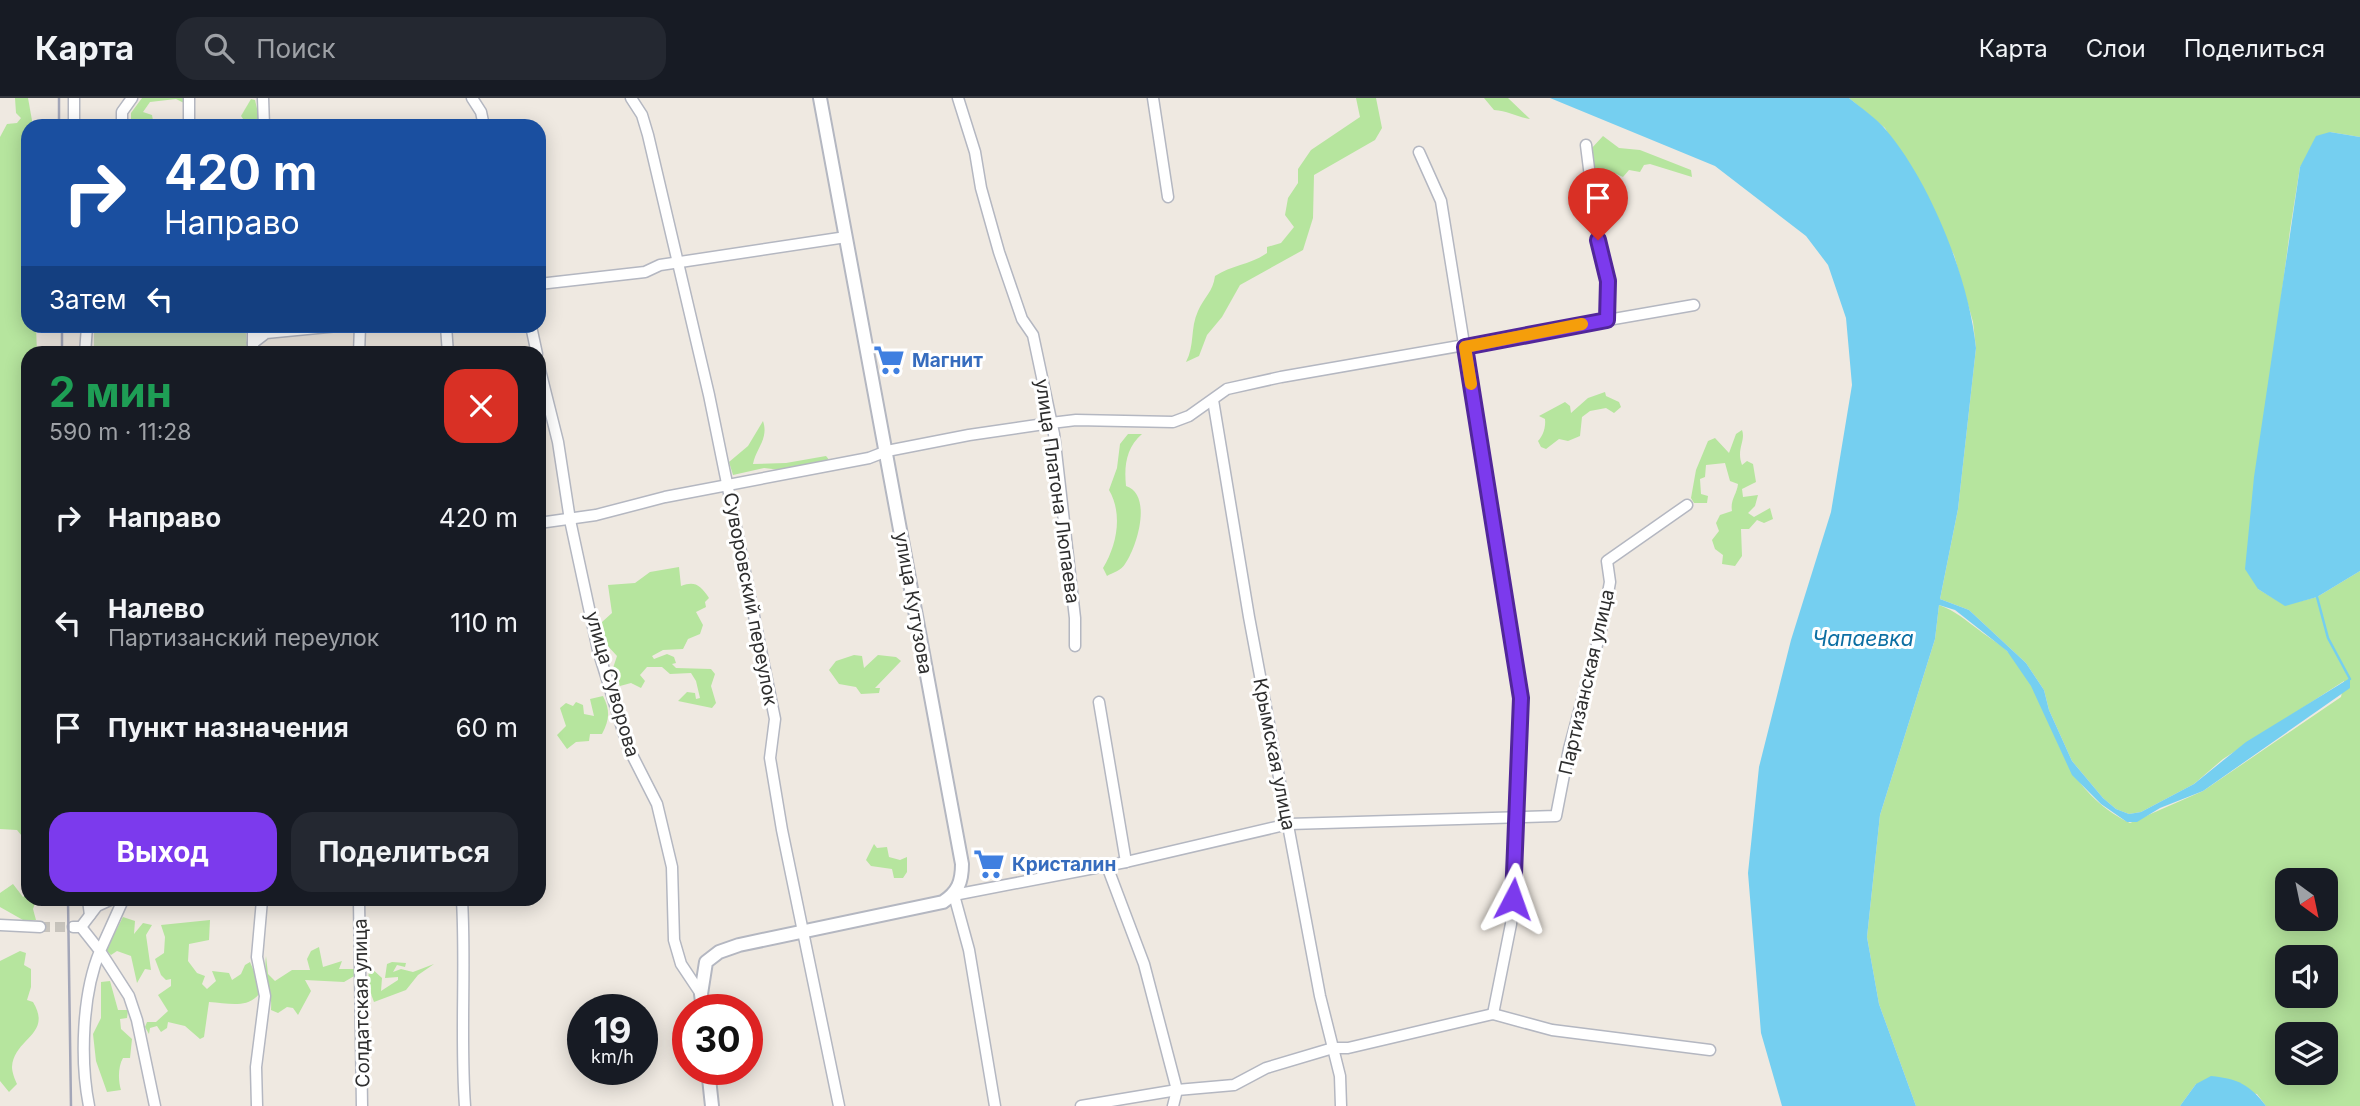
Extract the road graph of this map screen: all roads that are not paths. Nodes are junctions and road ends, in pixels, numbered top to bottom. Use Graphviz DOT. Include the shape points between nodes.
graph roads {
  1 [pos="74,98"];
  2 [pos="132,98"];
  3 [pos="189,98"];
  4 [pos="263,98"];
  5 [pos="472,98"];
  6 [pos="631,98"];
  7 [pos="820,98"];
  8 [pos="958,98"];
  9 [pos="1153,98"];
  10 [pos="74,119"];
  11 [pos="122,119"];
  12 [pos="189,119"];
  13 [pos="264,119"];
  14 [pos="482,119"];
  15 [pos="1586,145"];
  16 [pos="1419,152"];
  17 [pos="1168,197"];
  18 [pos="846,237"];
  19 [pos="677,263"];
  20 [pos="546,283"];
  21 [pos="1694,306"];
  22 [pos="1607,320"];
  23 [pos="1465,347"];
  24 [pos="546,394"];
  25 [pos="1213,400"];
  26 [pos="1051,423"];
  27 [pos="887,451"];
  28 [pos="728,485"];
  29 [pos="1687,505"];
  30 [pos="570,520"];
  31 [pos="546,522"];
  32 [pos="1075,646"];
  33 [pos="1099,702"];
  34 [pos="1514,817"];
  35 [pos="1289,824"];
  36 [pos="1126,862"];
  37 [pos="1107,866"];
  38 [pos="954,895"];
  39 [pos="89,906"];
  40 [pos="97,906"];
  41 [pos="120,906"];
  42 [pos="261,906"];
  43 [pos="359,906"];
  44 [pos="461,906"];
  45 [pos="90,915"];
  46 [pos="0,925"];
  47 [pos="40,928"];
  48 [pos="803,932"];
  49 [pos="100,951"];
  50 [pos="701,994"];
  51 [pos="1493,1014"];
  52 [pos="1333,1048"];
  53 [pos="1710,1050"];
  54 [pos="710,1085"];
  55 [pos="1177,1090"];
  56 [pos="89,1106"];
  57 [pos="155,1106"];
  58 [pos="257,1106"];
  59 [pos="362,1106"];
  60 [pos="465,1106"];
  61 [pos="712,1106"];
  62 [pos="839,1106"];
  63 [pos="995,1106"];
  64 [pos="1081,1106"];
  65 [pos="1173,1106"];
  66 [pos="1340,1106"];
  1 -- 10 [label="street"];
  2 -- 11 [label="street"];
  3 -- 12 [label="street"];
  4 -- 13 [label="street"];
  5 -- 14 [label="street"];
  6 -- 19 [label="street, Суворовский переулок" via="648,135"];
  7 -- 18 [label="street, улица Кутузова"];
  8 -- 26 [label="street, улица Платона Люпаева" via="999,252 1022,319 1033,335"];
  9 -- 17 [label="street"];
  15 -- 22 [label="street" via="1608,281"];
  16 -- 23 [label="street" via="1441,201"];
  18 -- 19 [label="street"];
  18 -- 27 [label="street, улица Кутузова"];
  19 -- 20 [label="street" via="645,272"];
  19 -- 28 [label="street, Суворовский переулок"];
  21 -- 22 [label="street"];
  22 -- 23 [label="street"];
  23 -- 25 [label="street" via="1281,377 1227,390"];
  23 -- 34 [label="street" via="1521,698"];
  24 -- 30 [label="street, улица Суворова"];
  25 -- 26 [label="street" via="1173,422"];
  25 -- 35 [label="street, Крымская улица"];
  26 -- 27 [label="street"];
  26 -- 32 [label="street, улица Платона Люпаева"];
  27 -- 28 [label="street"];
  27 -- 38 [label="street, улица Кутузова" via="962,864 962,880"];
  28 -- 30 [label="street"];
  28 -- 48 [label="street, Суворовский переулок" via="775,719 770,758"];
  29 -- 34 [label="street, Партизанская улица" via="1607,561 1610,582 1602,626 1556,816"];
  30 -- 31 [label="street"];
  30 -- 50 [label="street, улица Суворова" via="598,650 628,747 657,804 672,867 674,940 681,964"];
  33 -- 36 [label="street"];
  34 -- 35 [label="street"];
  34 -- 51 [label="street" via="1511,924"];
  35 -- 36 [label="street"];
  35 -- 52 [label="street, Крымская улица"];
  36 -- 37 [label="street"];
  37 -- 38 [label="street"];
  37 -- 55 [label="street" via="1144,964"];
  38 -- 48 [label="street" via="943,902"];
  38 -- 63 [label="street, улица Кутузова" via="969,950"];
  39 -- 45 [label="street"];
  40 -- 45 [label="street"];
  41 -- 49 [label="street"];
  42 -- 58 [label="street" via="257,957 265,996 256,1067"];
  43 -- 59 [label="street, Солдатская улица"];
  44 -- 60 [label="street"];
  45 -- 49 [label="street" via="77,927"];
  46 -- 47 [label="street"];
  48 -- 50 [label="street" via="719,952 706,962"];
  48 -- 62 [label="street, Суворовский переулок"];
  49 -- 56 [label="street" via="92,968 83,1029 83,1076"];
  49 -- 57 [label="street" via="133,1008"];
  51 -- 52 [label="street"];
  51 -- 53 [label="street" via="1552,1030"];
  52 -- 55 [label="street" via="1266,1068 1234,1085"];
  52 -- 66 [label="street, Крымская улица" via="1340,1076"];
  54 -- 61 [label="street"];
  55 -- 64 [label="street"];
  55 -- 65 [label="street"];
}
